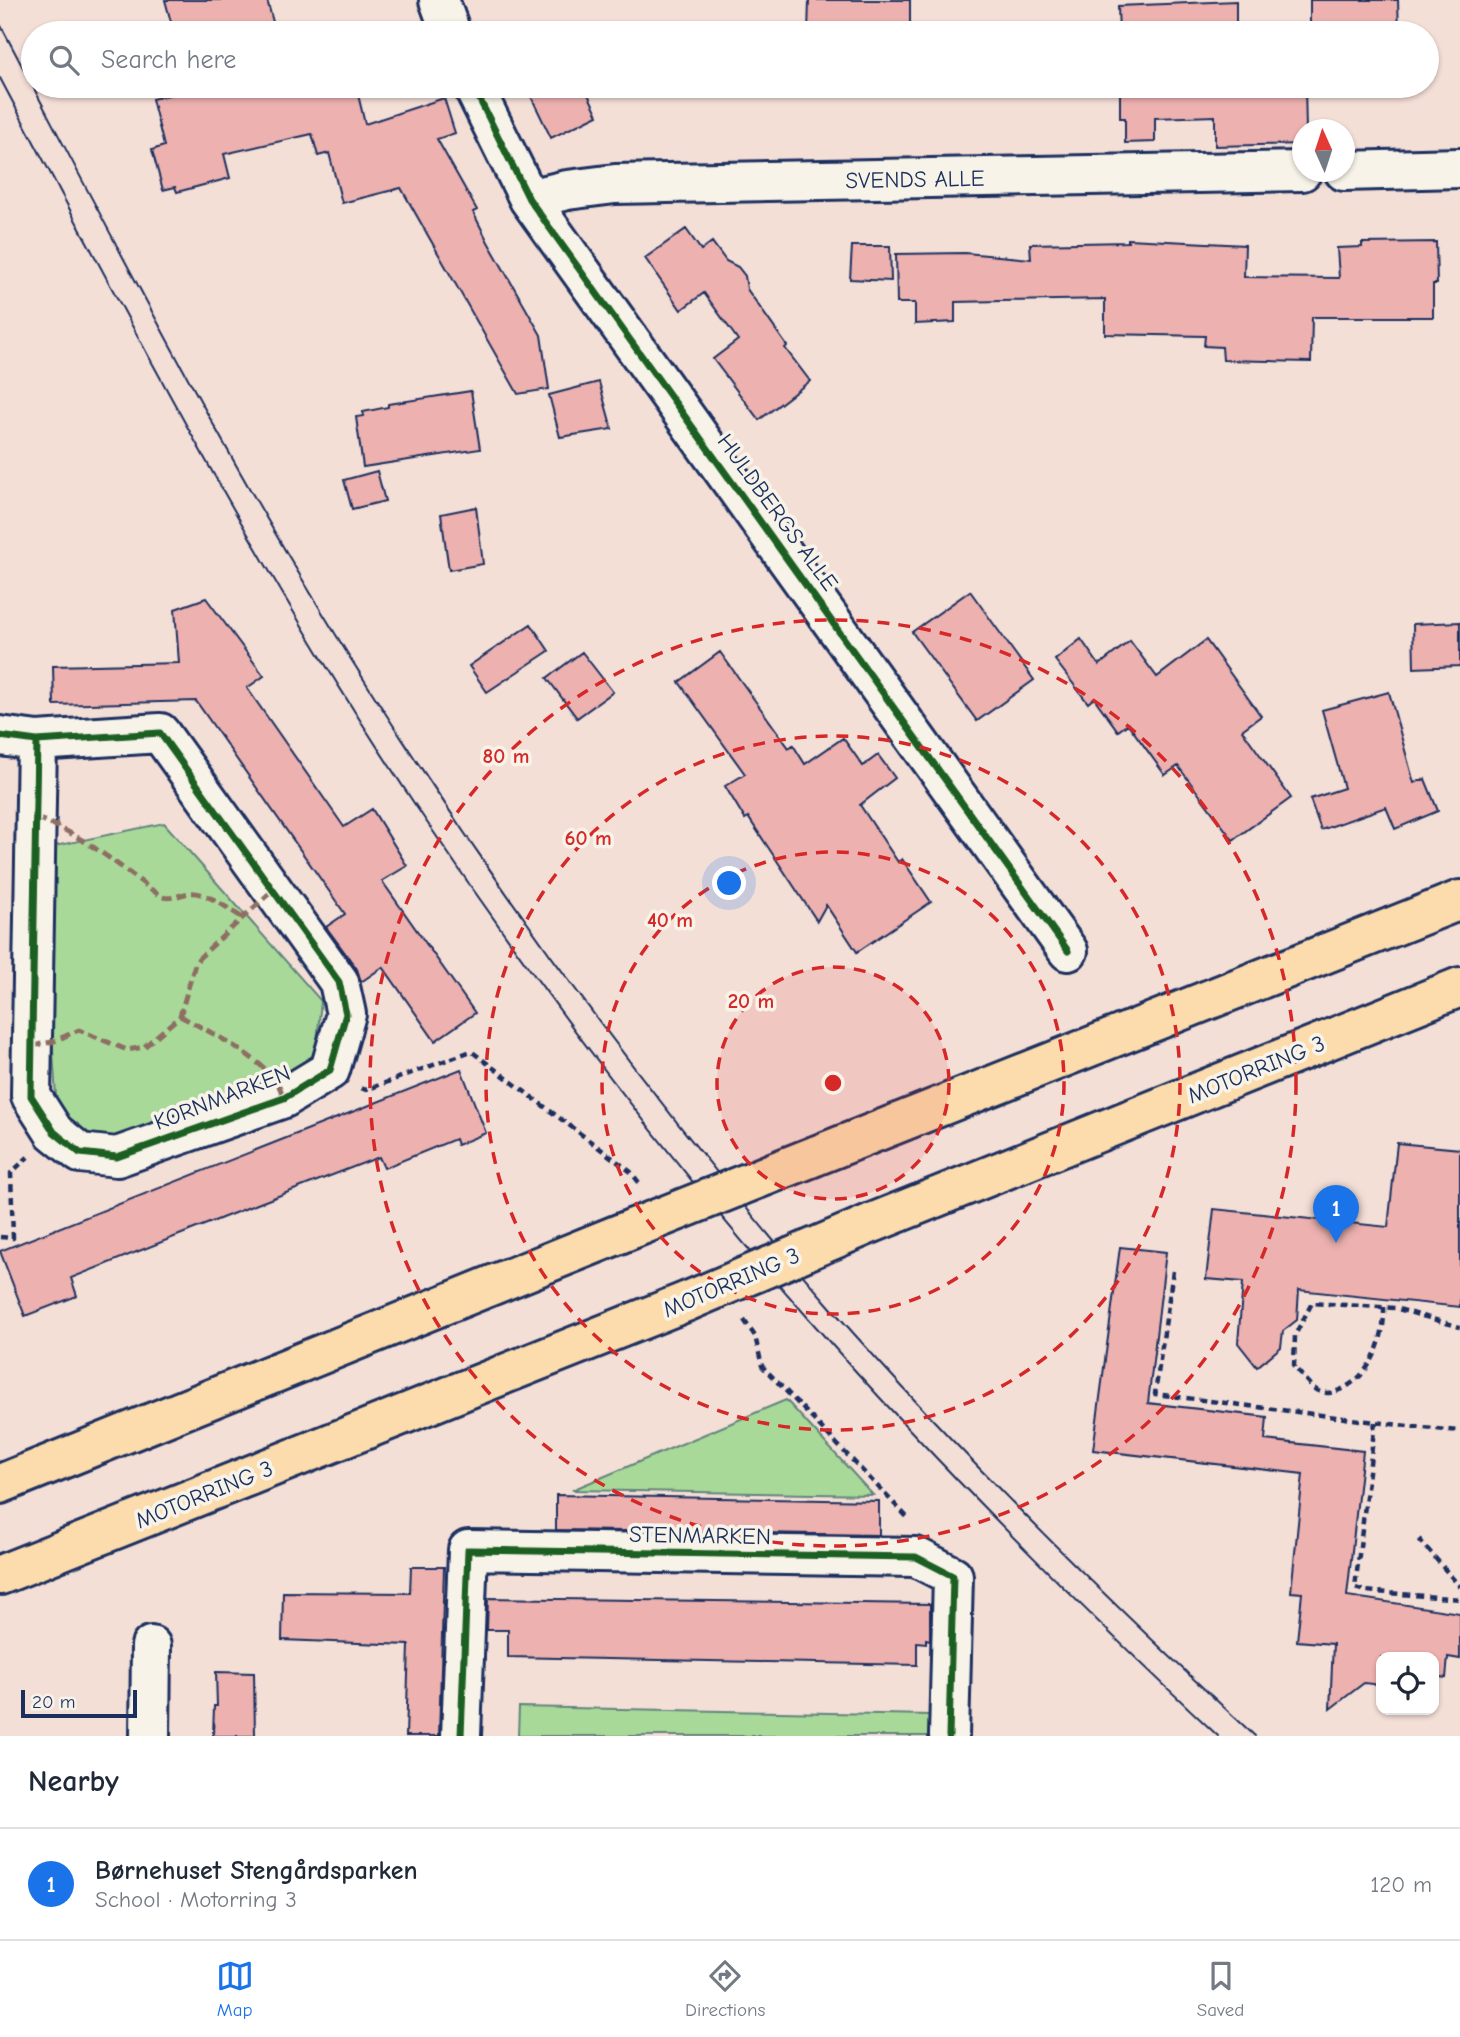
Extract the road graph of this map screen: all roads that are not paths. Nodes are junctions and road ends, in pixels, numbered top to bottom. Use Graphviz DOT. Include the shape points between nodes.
graph roads {
  1 [pos="439,0"];
  2 [pos="447,21"];
  3 [pos="479,98"];
  4 [pos="1460,169"];
  5 [pos="1292,171"];
  6 [pos="1355,171"];
  7 [pos="529,199"];
  8 [pos="0,736"];
  9 [pos="37,741"];
  10 [pos="1460,900"];
  11 [pos="1068,951"];
  12 [pos="1460,987"];
  13 [pos="0,1484"];
  14 [pos="0,1576"];
  15 [pos="152,1646"];
  16 [pos="150,1736"];
  17 [pos="461,1736"];
  18 [pos="949,1736"];
  1 -- 2 [label="street"];
  3 -- 7 [label="street, HULDBERGS ALLE"];
  4 -- 6 [label="street"];
  5 -- 7 [label="street, SVENDS ALLE" via="615,184"];
  7 -- 11 [label="street, HULDBERGS ALLE"];
  8 -- 9 [label="street, KORNMARKEN"];
  9 -- 9 [label="street, KORNMARKEN" via="160,733 339,982 345,1014 330,1070 284,1098 117,1157 80,1153 54,1132 31,1096"];
  10 -- 13 [label="highway, bridge"];
  12 -- 14 [label="highway, MOTORRING 3, bridge"];
  15 -- 16 [label="street"];
  17 -- 18 [label="street, STENMARKEN" via="468,1550 916,1557 953,1576"];
}
